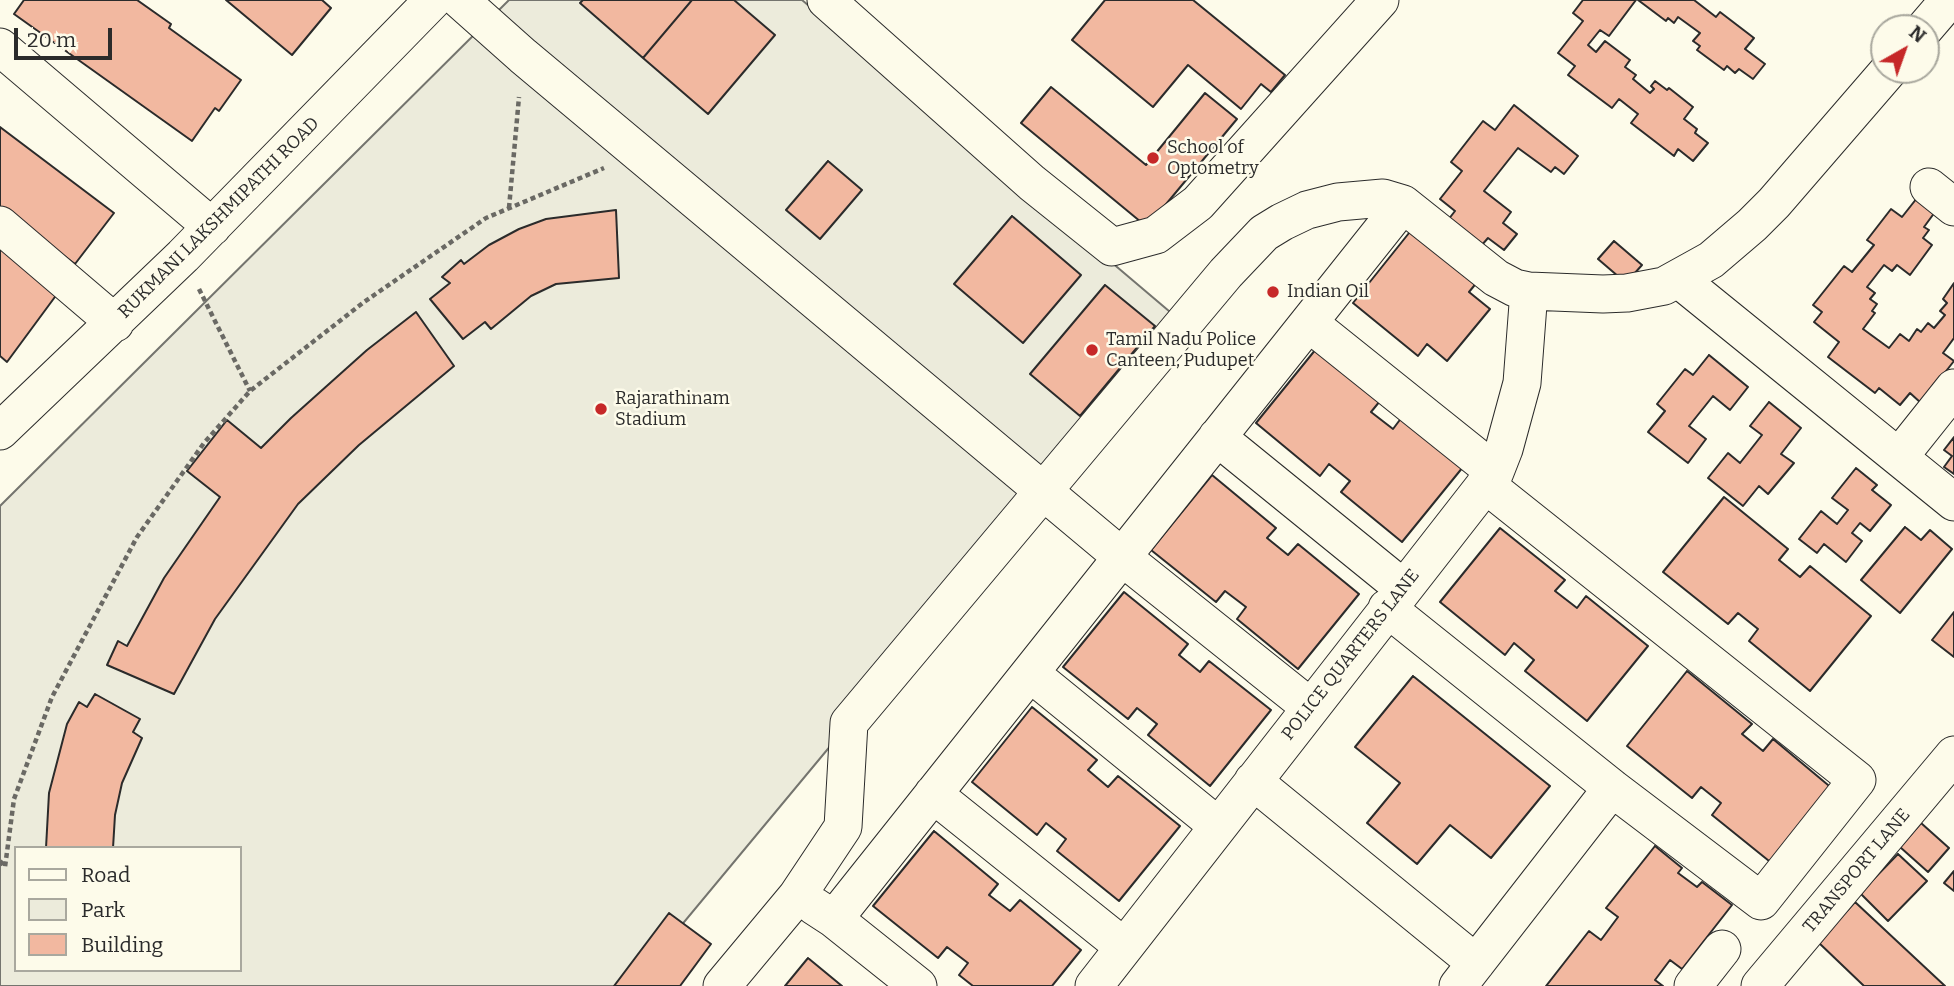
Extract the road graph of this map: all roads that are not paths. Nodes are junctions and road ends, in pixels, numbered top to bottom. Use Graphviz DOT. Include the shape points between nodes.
graph roads {
  1 [pos="433,0"];
  2 [pos="460,0"];
  3 [pos="826,0"];
  4 [pos="1380,0"];
  5 [pos="1949,0"];
  6 [pos="1937,14"];
  7 [pos="0,47"];
  8 [pos="1877,84"];
  9 [pos="1403,205"];
  10 [pos="0,225"];
  11 [pos="212,227"];
  12 [pos="1680,280"];
  13 [pos="1529,291"];
  14 [pos="114,323"];
  15 [pos="1309,323"];
  16 [pos="1954,388"];
  17 [pos="0,431"];
  18 [pos="1217,438"];
  19 [pos="1899,457"];
  20 [pos="1490,478"];
  21 [pos="1043,490"];
  22 [pos="1954,502"];
  23 [pos="1122,557"];
  24 [pos="1395,598"];
  25 [pos="1030,673"];
  26 [pos="1310,707"];
  27 [pos="1947,778"];
  28 [pos="1253,781"];
  29 [pos="1612,788"];
  30 [pos="933,794"];
  31 [pos="1218,826"];
  32 [pos="797,896"];
  33 [pos="834,919"];
  34 [pos="1124,947"];
  35 [pos="1723,949"];
  36 [pos="1467,974"];
  37 [pos="722,986"];
  38 [pos="918,986"];
  39 [pos="1094,986"];
  40 [pos="1693,986"];
  41 [pos="1760,986"];
  1 -- 11 [label="street, RUKMANI LAKSHMIPATHI ROAD"];
  2 -- 21 [label="street"];
  3 -- 4 [label="street" via="1032,183 1112,247 1156,235 1198,203"];
  5 -- 6 [label="street"];
  7 -- 11 [label="street"];
  8 -- 12 [label="street" via="1774,203 1730,246"];
  9 -- 13 [label="street" via="1503,283"];
  9 -- 15 [label="street"];
  9 -- 21 [label="street" via="1383,198 1338,202 1294,216 1265,233"];
  10 -- 14 [label="street"];
  11 -- 14 [label="street, RUKMANI LAKSHMIPATHI ROAD"];
  12 -- 13 [label="street" via="1627,293"];
  12 -- 19 [label="street"];
  13 -- 20 [label="street, POLICE QUARTERS LANE" via="1522,383 1504,449"];
  14 -- 17 [label="street, RUKMANI LAKSHMIPATHI ROAD"];
  15 -- 18 [label="street"];
  15 -- 20 [label="street"];
  16 -- 19 [label="street"];
  18 -- 23 [label="street"];
  18 -- 24 [label="street"];
  19 -- 22 [label="street"];
  20 -- 24 [label="street, POLICE QUARTERS LANE"];
  20 -- 29 [label="street" via="1857,780 1761,901"];
  21 -- 23 [label="street"];
  21 -- 32 [label="street" via="849,723 843,827"];
  23 -- 25 [label="street"];
  23 -- 26 [label="street"];
  24 -- 26 [label="street, POLICE QUARTERS LANE"];
  24 -- 29 [label="street"];
  25 -- 30 [label="street"];
  25 -- 31 [label="street"];
  26 -- 28 [label="street, POLICE QUARTERS LANE"];
  27 -- 41 [label="street, TRANSPORT LANE"];
  28 -- 31 [label="street, POLICE QUARTERS LANE"];
  28 -- 36 [label="street"];
  29 -- 36 [label="street"];
  30 -- 33 [label="street"];
  30 -- 34 [label="street"];
  31 -- 34 [label="street, POLICE QUARTERS LANE"];
  32 -- 33 [label="street"];
  32 -- 37 [label="street"];
  33 -- 38 [label="street"];
  34 -- 39 [label="street, POLICE QUARTERS LANE"];
  35 -- 40 [label="street"];
}
